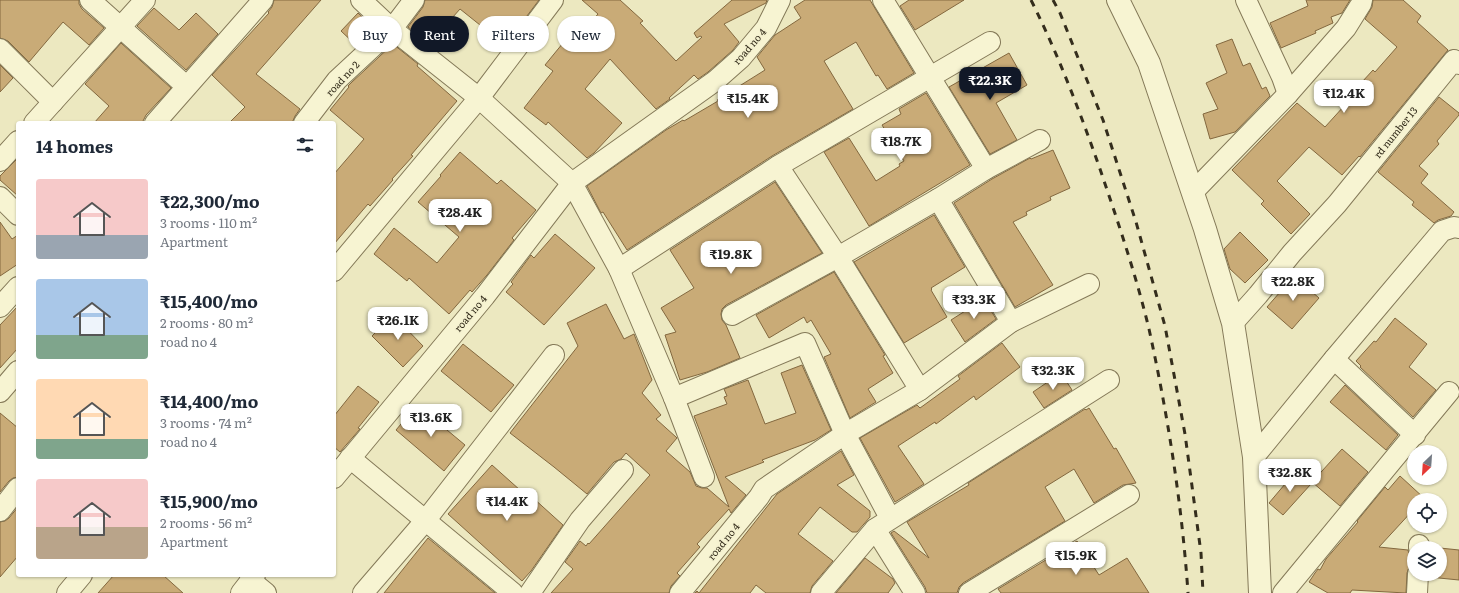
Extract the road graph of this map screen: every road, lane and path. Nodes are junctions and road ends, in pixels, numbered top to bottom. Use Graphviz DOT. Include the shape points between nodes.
graph roads {
  1 [pos="90,0"];
  2 [pos="145,0"];
  3 [pos="263,0"];
  4 [pos="360,0"];
  5 [pos="414,0"];
  6 [pos="553,0"];
  7 [pos="780,0"];
  8 [pos="883,0"];
  9 [pos="1118,0"];
  10 [pos="1246,0"];
  11 [pos="1362,0"];
  12 [pos="378,16"];
  13 [pos="402,16"];
  14 [pos="120,28"];
  15 [pos="402,37"];
  16 [pos="990,42"];
  17 [pos="0,49"];
  18 [pos="368,52"];
  19 [pos="1456,62"];
  20 [pos="930,77"];
  21 [pos="186,86"];
  22 [pos="1288,94"];
  23 [pos="480,98"];
  24 [pos="53,102"];
  25 [pos="36,121"];
  26 [pos="157,121"];
  27 [pos="306,121"];
  28 [pos="1040,140"];
  29 [pos="16,143"];
  30 [pos="0,161"];
  31 [pos="778,166"];
  32 [pos="986,169"];
  33 [pos="572,183"];
  34 [pos="1193,192"];
  35 [pos="0,197"];
  36 [pos="938,199"];
  37 [pos="16,213"];
  38 [pos="1459,228"];
  39 [pos="838,257"];
  40 [pos="336,269"];
  41 [pos="620,270"];
  42 [pos="1089,284"];
  43 [pos="16,289"];
  44 [pos="0,307"];
  45 [pos="732,315"];
  46 [pos="1011,322"];
  47 [pos="1233,323"];
  48 [pos="554,355"];
  49 [pos="1334,359"];
  50 [pos="16,372"];
  51 [pos="1109,380"];
  52 [pos="920,390"];
  53 [pos="0,392"];
  54 [pos="1449,392"];
  55 [pos="674,398"];
  56 [pos="845,434"];
  57 [pos="1415,435"];
  58 [pos="1254,457"];
  59 [pos="350,458"];
  60 [pos="623,470"];
  61 [pos="336,476"];
  62 [pos="704,477"];
  63 [pos="16,491"];
  64 [pos="1129,495"];
  65 [pos="0,511"];
  66 [pos="425,521"];
  67 [pos="882,524"];
  68 [pos="80,577"];
  69 [pos="1418,581"];
  70 [pos="249,583"];
  71 [pos="67,593"];
  72 [pos="266,593"];
  73 [pos="363,593"];
  74 [pos="512,593"];
  75 [pos="530,593"];
  76 [pos="680,593"];
  77 [pos="821,593"];
  78 [pos="915,593"];
  79 [pos="969,593"];
  80 [pos="1260,593"];
  81 [pos="1283,593"];
  82 [pos="1417,593"];
  1 -- 14 [label="street"];
  2 -- 14 [label="street"];
  3 -- 21 [label="street"];
  4 -- 12 [label="street"];
  5 -- 13 [label="street, road no 2"];
  6 -- 23 [label="street"];
  7 -- 33 [label="street, road no 4" via="766,28 741,58 715,81"];
  8 -- 20 [label="street"];
  9 -- 34 [label="street" via="1149,63"];
  10 -- 22 [label="street"];
  11 -- 22 [label="street" via="1346,28"];
  14 -- 21 [label="street"];
  14 -- 24 [label="street"];
  15 -- 23 [label="street"];
  16 -- 20 [label="street"];
  17 -- 24 [label="street"];
  18 -- 27 [label="street, road no 2" via="338,80"];
  19 -- 47 [label="street, rd number 13"];
  20 -- 31 [label="street"];
  20 -- 32 [label="street"];
  21 -- 26 [label="street"];
  22 -- 34 [label="street"];
  23 -- 33 [label="street"];
  23 -- 40 [label="street"];
  24 -- 25 [label="street"];
  28 -- 32 [label="street"];
  29 -- 30 [label="street"];
  31 -- 39 [label="street"];
  31 -- 41 [label="street"];
  32 -- 36 [label="street"];
  33 -- 41 [label="street"];
  33 -- 59 [label="street, road no 4" via="485,296"];
  34 -- 47 [label="street"];
  35 -- 37 [label="street"];
  36 -- 39 [label="street"];
  36 -- 46 [label="street"];
  38 -- 49 [label="street" via="1442,231"];
  39 -- 45 [label="street"];
  39 -- 52 [label="street"];
  41 -- 55 [label="street"];
  42 -- 46 [label="street, road no 4"];
  43 -- 44 [label="street"];
  46 -- 52 [label="street, road no 4"];
  47 -- 58 [label="street"];
  48 -- 66 [label="street"];
  49 -- 57 [label="street"];
  49 -- 58 [label="street"];
  50 -- 53 [label="street"];
  51 -- 67 [label="street"];
  52 -- 56 [label="street, road no 4"];
  54 -- 57 [label="street"];
  55 -- 56 [label="street" via="805,343"];
  55 -- 62 [label="street"];
  56 -- 67 [label="street"];
  56 -- 76 [label="street, road no 4" via="764,489"];
  57 -- 81 [label="street"];
  58 -- 80 [label="street"];
  59 -- 61 [label="street, road no 4"];
  59 -- 66 [label="street"];
  60 -- 75 [label="street" via="580,520"];
  63 -- 65 [label="street"];
  64 -- 79 [label="street"];
  66 -- 73 [label="street"];
  66 -- 74 [label="street"];
  67 -- 77 [label="street"];
  67 -- 78 [label="street"];
  68 -- 71 [label="street"];
  69 -- 82 [label="street"];
  70 -- 72 [label="street"];
}
